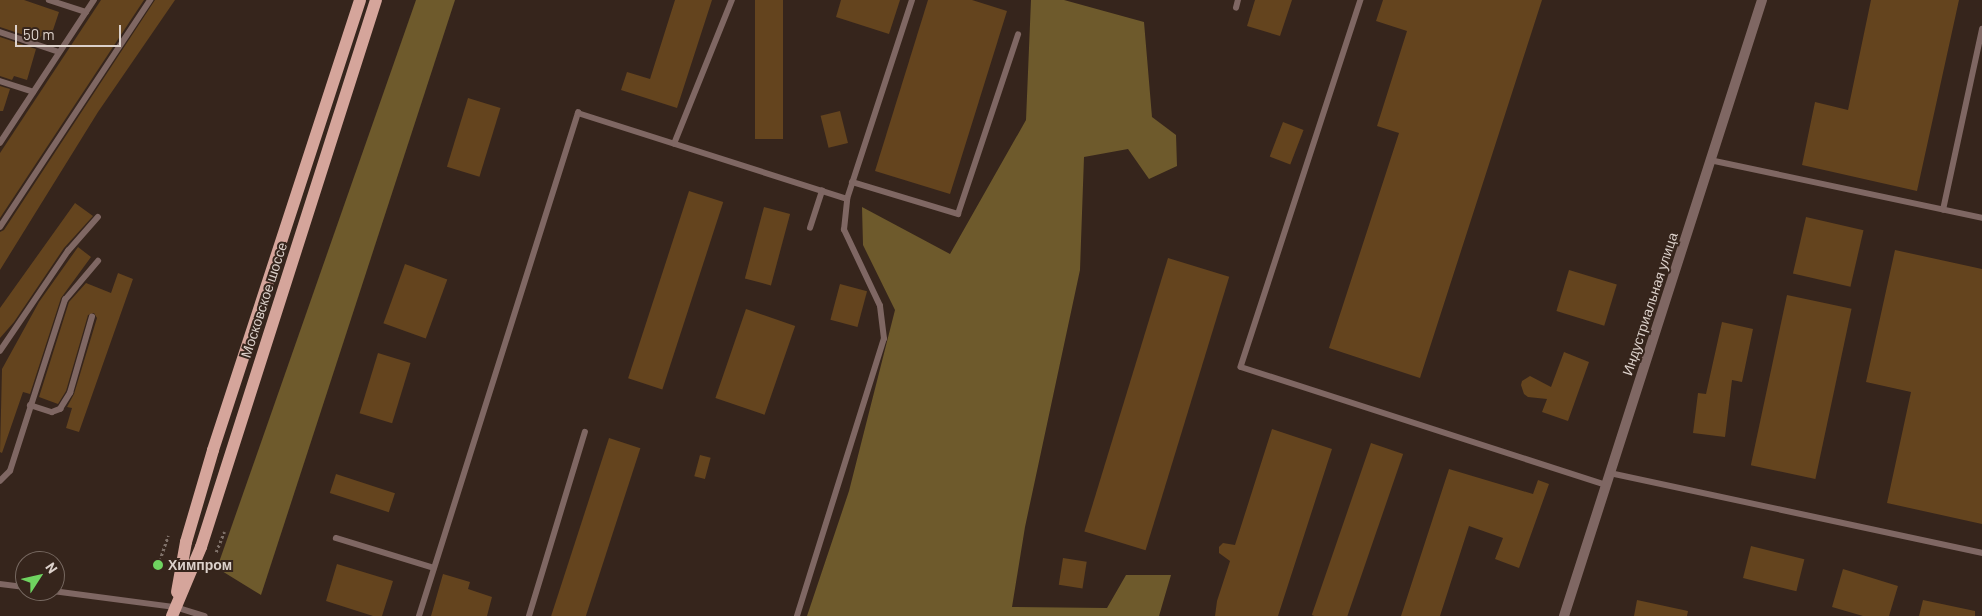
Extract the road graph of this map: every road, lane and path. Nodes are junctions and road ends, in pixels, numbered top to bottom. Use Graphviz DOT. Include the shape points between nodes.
graph roads {
  1 [pos="49,0"];
  2 [pos="94,0"];
  3 [pos="150,0"];
  4 [pos="360,0"];
  5 [pos="376,0"];
  6 [pos="732,0"];
  7 [pos="912,0"];
  8 [pos="1238,0"];
  9 [pos="1361,0"];
  10 [pos="1762,0"];
  11 [pos="1236,8"];
  12 [pos="86,12"];
  13 [pos="1982,29"];
  14 [pos="0,32"];
  15 [pos="1018,35"];
  16 [pos="59,52"];
  17 [pos="0,82"];
  18 [pos="33,92"];
  19 [pos="3,134"];
  20 [pos="0,143"];
  21 [pos="674,144"];
  22 [pos="1710,160"];
  23 [pos="852,182"];
  24 [pos="822,191"];
  25 [pos="847,199"];
  26 [pos="1943,210"];
  27 [pos="98,217"];
  28 [pos="1982,218"];
  29 [pos="0,227"];
  30 [pos="810,228"];
  31 [pos="98,261"];
  32 [pos="92,317"];
  33 [pos="0,351"];
  34 [pos="30,405"];
  35 [pos="585,432"];
  36 [pos="1610,473"];
  37 [pos="0,482"];
  38 [pos="1606,485"];
  39 [pos="224,532"];
  40 [pos="168,536"];
  41 [pos="336,538"];
  42 [pos="216,552"];
  43 [pos="1982,553"];
  44 [pos="158,565"];
  45 [pos="434,568"];
  46 [pos="0,584"];
  47 [pos="15,586"];
  48 [pos="65,593"];
  49 [pos="174,612"];
  50 [pos="205,616"];
  51 [pos="419,616"];
  52 [pos="529,616"];
  53 [pos="797,616"];
  54 [pos="1564,616"];
  1 -- 12 [label="lane"];
  2 -- 12 [label="lane"];
  3 -- 29 [label="lane"];
  4 -- 49 [label="main road, Московское шоссе" via="213,450 186,542"];
  5 -- 49 [label="main road, Московское шоссе" via="200,547"];
  6 -- 21 [label="lane"];
  7 -- 23 [label="lane"];
  8 -- 11 [label="lane"];
  9 -- 38 [label="lane" via="1242,367"];
  10 -- 22 [label="street, Индустриальная улица"];
  12 -- 16 [label="lane"];
  13 -- 26 [label="lane"];
  14 -- 16 [label="lane"];
  15 -- 23 [label="lane" via="958,214"];
  16 -- 18 [label="lane"];
  17 -- 18 [label="lane"];
  18 -- 19 [label="lane"];
  19 -- 20 [label="lane"];
  21 -- 24 [label="lane"];
  21 -- 45 [label="lane" via="578,113"];
  22 -- 26 [label="lane"];
  22 -- 36 [label="street, Индустриальная улица"];
  23 -- 25 [label="lane"];
  24 -- 25 [label="lane"];
  24 -- 30 [label="lane"];
  25 -- 53 [label="lane" via="844,230 880,306 884,338"];
  26 -- 28 [label="lane"];
  27 -- 33 [label="lane" via="68,251"];
  31 -- 34 [label="lane" via="65,300"];
  32 -- 34 [label="lane" via="70,393 60,409 52,412"];
  34 -- 37 [label="lane" via="10,471"];
  35 -- 52 [label="lane"];
  36 -- 38 [label="street, Индустриальная улица"];
  36 -- 43 [label="lane"];
  38 -- 54 [label="street, Индустриальная улица"];
  39 -- 42 [label="path"];
  40 -- 44 [label="path"];
  41 -- 45 [label="lane"];
  45 -- 51 [label="lane"];
  46 -- 47 [label="lane"];
  48 -- 49 [label="lane"];
  49 -- 50 [label="lane"];
}
